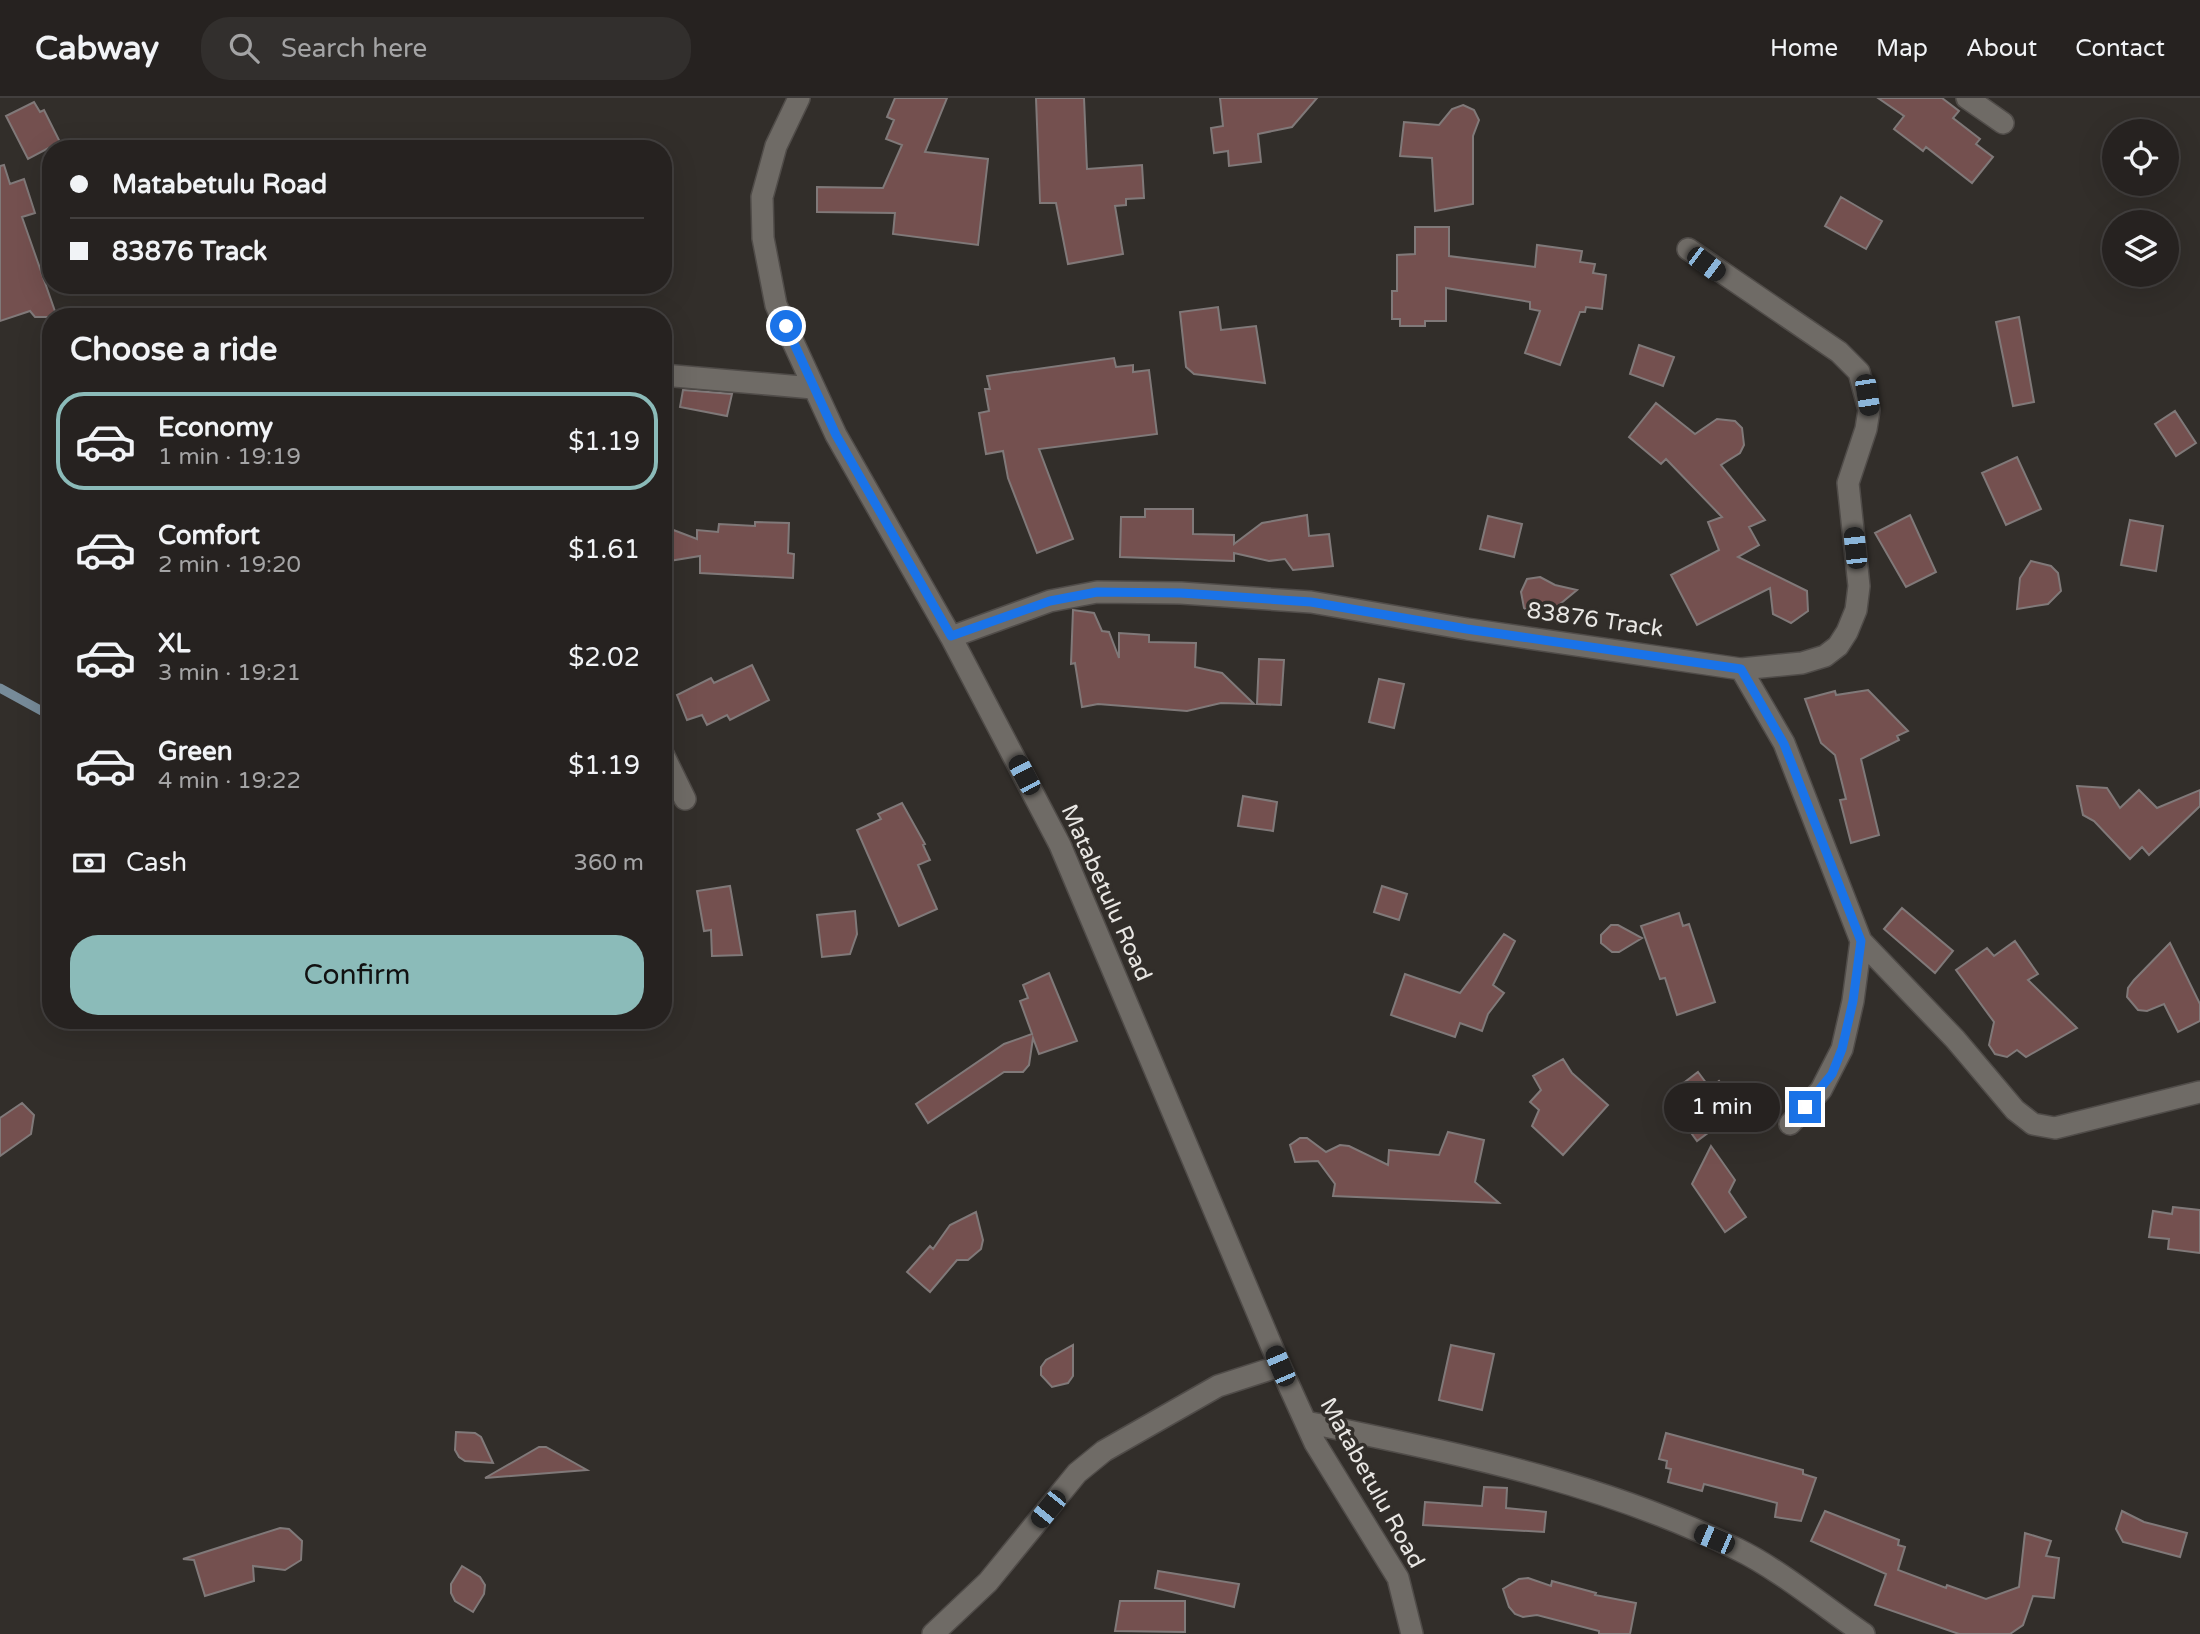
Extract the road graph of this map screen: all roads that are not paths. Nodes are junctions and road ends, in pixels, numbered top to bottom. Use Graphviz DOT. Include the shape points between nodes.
graph roads {
  1 [pos="799,98"];
  2 [pos="1967,98"];
  3 [pos="2003,123"];
  4 [pos="1688,249"];
  5 [pos="672,376"];
  6 [pos="813,388"];
  7 [pos="951,636"];
  8 [pos="1741,669"];
  9 [pos="672,772"];
  10 [pos="685,799"];
  11 [pos="1861,941"];
  12 [pos="2200,1092"];
  13 [pos="1790,1124"];
  14 [pos="1280,1366"];
  15 [pos="1306,1422"];
  16 [pos="933,1634"];
  17 [pos="1412,1634"];
  18 [pos="1864,1634"];
  1 -- 6 [label="street, Matabetulu Road" via="776,146 762,197 763,238 776,305"];
  2 -- 3 [label="street"];
  4 -- 8 [label="street, 83876 Track" via="1839,352 1859,372 1869,410 1848,483 1859,586 1847,632 1825,656"];
  5 -- 6 [label="street"];
  6 -- 7 [label="street, Matabetulu Road"];
  7 -- 8 [label="street, 83876 Track" via="1050,601 1097,592 1181,593 1311,602"];
  7 -- 14 [label="street, Matabetulu Road" via="1060,845"];
  8 -- 11 [label="street" via="1784,744"];
  9 -- 10 [label="street"];
  11 -- 12 [label="street" via="2015,1110 2033,1124 2055,1128"];
  11 -- 13 [label="street" via="1842,1049 1826,1082"];
  14 -- 15 [label="street, Matabetulu Road"];
  14 -- 16 [label="street" via="1217,1386 1104,1451 1077,1473 988,1582"];
  15 -- 17 [label="street, Matabetulu Road" via="1398,1578"];
  15 -- 18 [label="street" via="1491,1461 1614,1496 1739,1549"];
}
